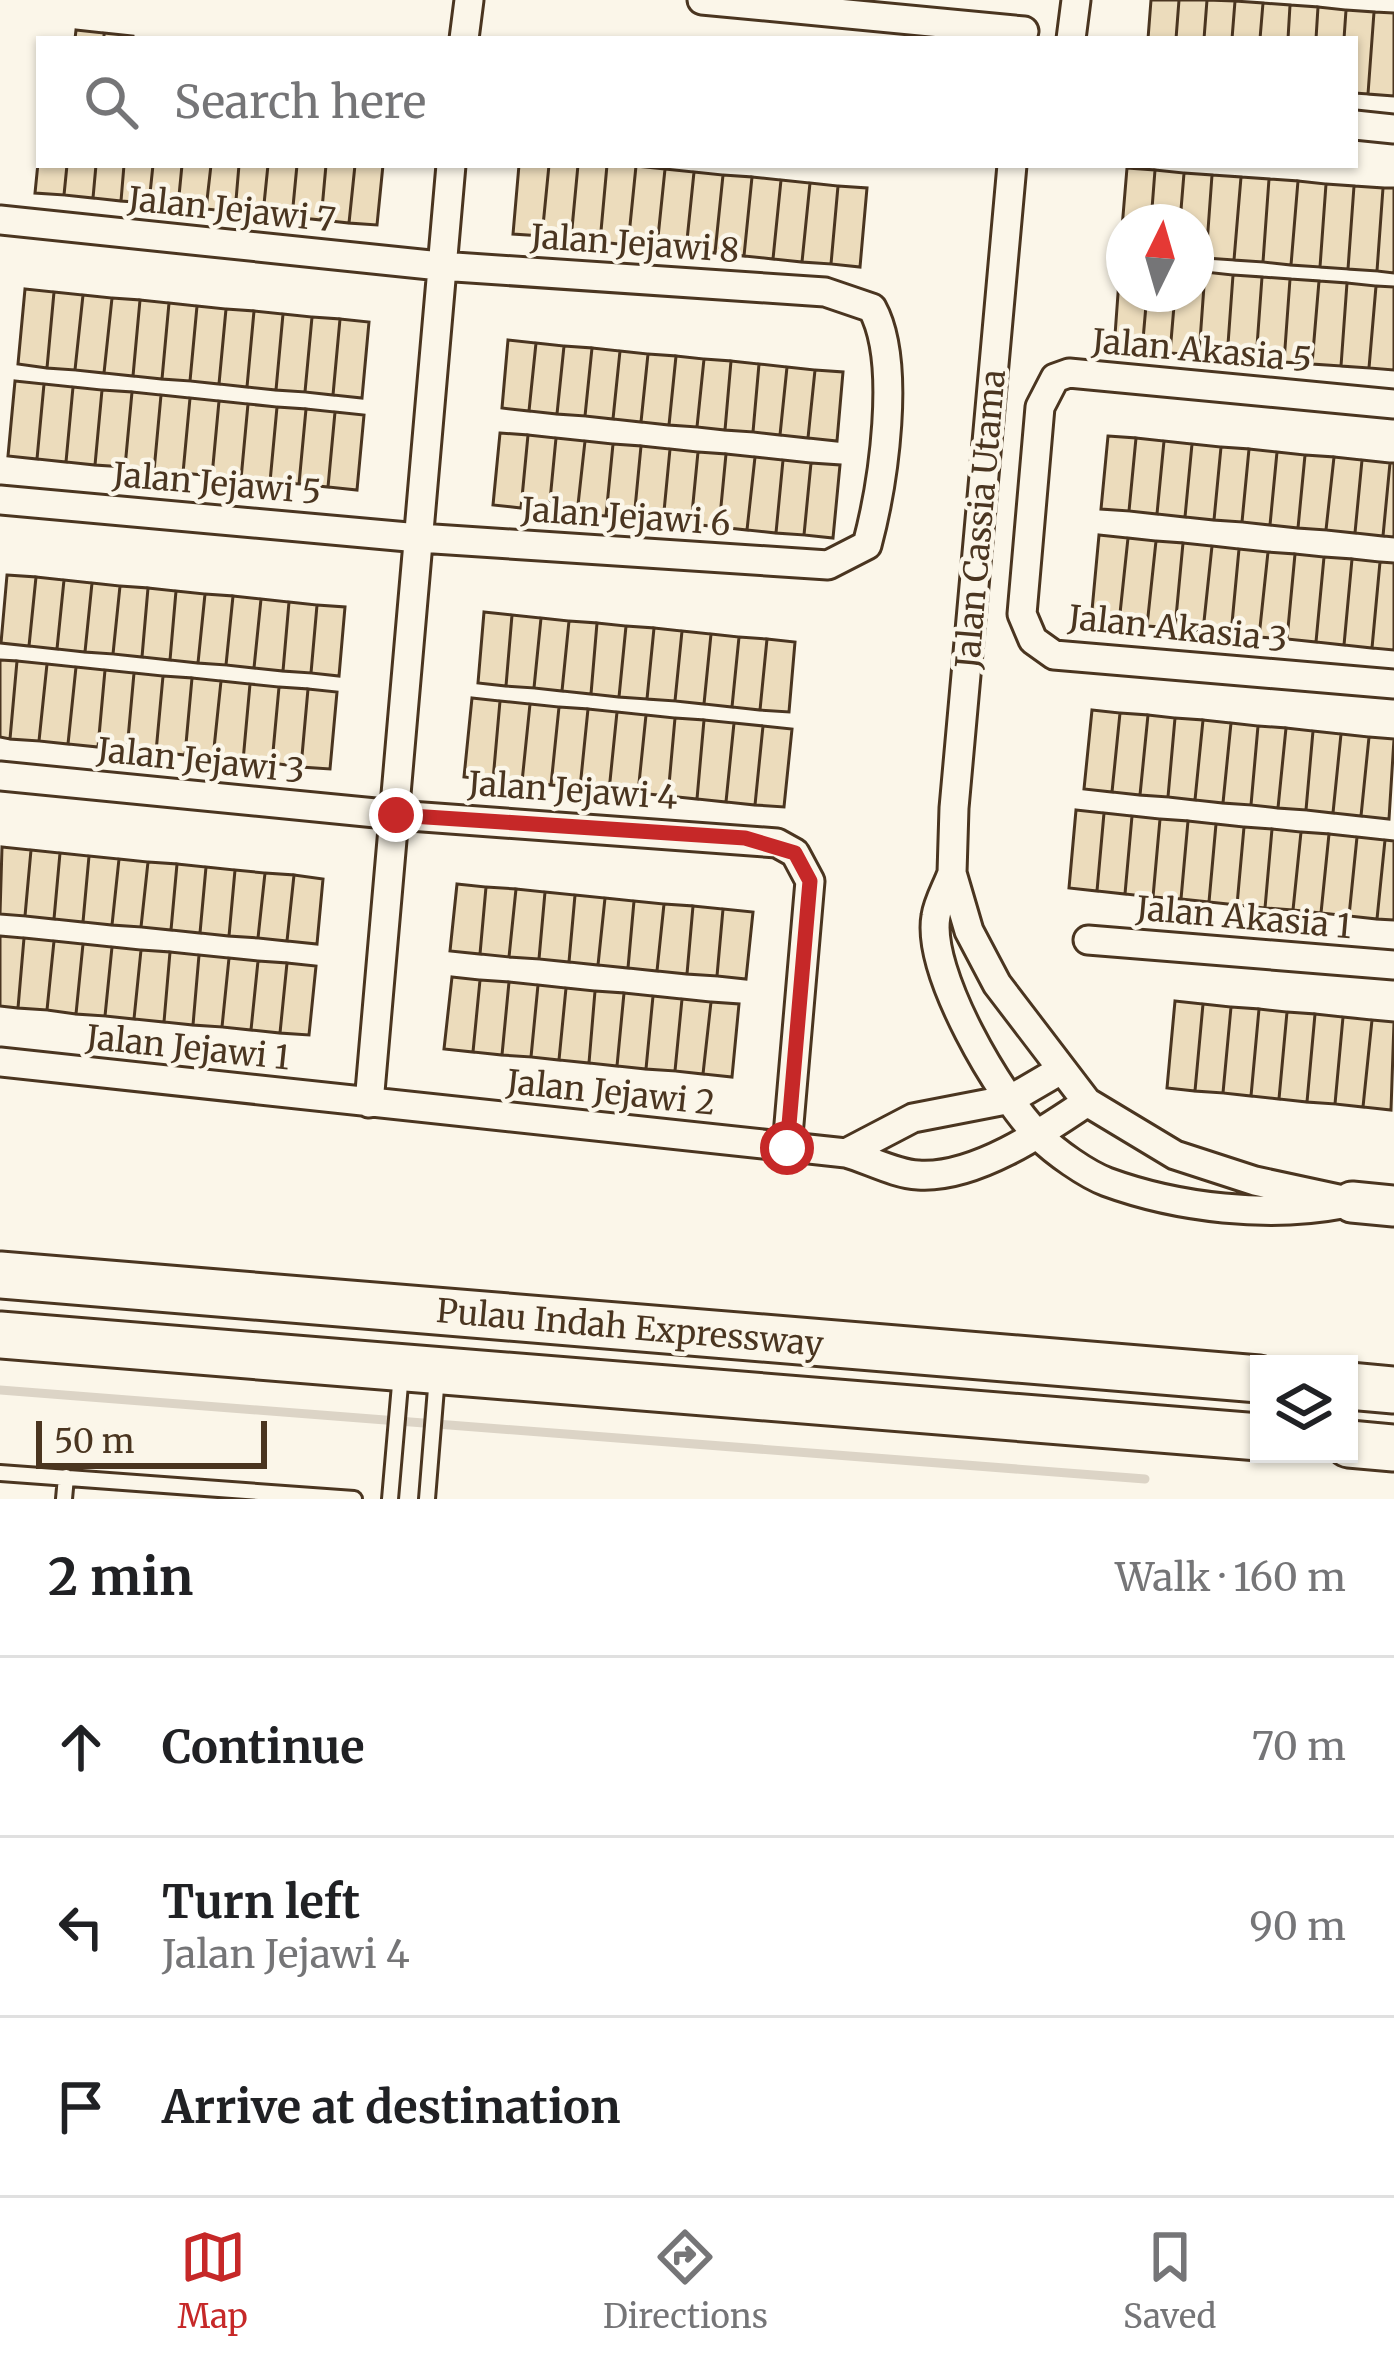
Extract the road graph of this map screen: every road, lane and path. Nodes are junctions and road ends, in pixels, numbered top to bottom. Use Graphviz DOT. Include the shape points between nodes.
graph roads {
  1 [pos="469,0"];
  2 [pos="702,0"];
  3 [pos="1026,0"];
  4 [pos="1076,0"];
  5 [pos="1023,35"];
  6 [pos="464,36"];
  7 [pos="1071,36"];
  8 [pos="1358,125"];
  9 [pos="1394,129"];
  10 [pos="451,168"];
  11 [pos="1012,168"];
  12 [pos="9,222"];
  13 [pos="440,266"];
  14 [pos="1394,404"];
  15 [pos="1032,497"];
  16 [pos="4,500"];
  17 [pos="419,538"];
  18 [pos="828,565"];
  19 [pos="1394,685"];
  20 [pos="0,776"];
  21 [pos="396,815"];
  22 [pos="952,873"];
  23 [pos="1088,940"];
  24 [pos="1394,965"];
  25 [pos="0,1062"];
  26 [pos="1059,1071"];
  27 [pos="1010,1099"];
  28 [pos="369,1102"];
  29 [pos="1087,1102"];
  30 [pos="1039,1136"];
  31 [pos="787,1148"];
  32 [pos="846,1153"];
  33 [pos="1352,1202"];
  34 [pos="1394,1206"];
  35 [pos="0,1275"];
  36 [pos="0,1335"];
  37 [pos="420,1369"];
  38 [pos="1250,1378"];
  39 [pos="1358,1388"];
  40 [pos="1394,1390"];
  41 [pos="1250,1436"];
  42 [pos="1358,1445"];
  43 [pos="1394,1448"];
  44 [pos="0,1472"];
  45 [pos="66,1478"];
  46 [pos="64,1499"];
  47 [pos="354,1499"];
  48 [pos="390,1499"];
  49 [pos="427,1499"];
  1 -- 6 [label="street"];
  2 -- 5 [label="street"];
  3 -- 5 [label="street"];
  4 -- 7 [label="street"];
  8 -- 9 [label="street"];
  10 -- 13 [label="street"];
  11 -- 22 [label="street, Jalan Cassia Utama"];
  12 -- 13 [label="street, Jalan Jejawi 7"];
  13 -- 17 [label="street"];
  13 -- 18 [label="street, Jalan Jejawi 8" via="825,292 872,308 889,352 875,513 867,545"];
  14 -- 15 [label="street, Jalan Akasia 5" via="1070,373 1054,378 1040,407"];
  15 -- 19 [label="street, Jalan Akasia 3" via="1022,614 1033,640 1054,655"];
  16 -- 17 [label="street, Jalan Jejawi 5"];
  17 -- 18 [label="street, Jalan Jejawi 6"];
  17 -- 21 [label="street"];
  20 -- 21 [label="street, Jalan Jejawi 3"];
  21 -- 28 [label="street"];
  21 -- 31 [label="street, Jalan Jejawi 4" via="745,838 795,853 810,881"];
  22 -- 26 [label="street, Jalan Cassia Utama" via="969,932 997,984"];
  22 -- 27 [label="street, Jalan Cassia Utama" via="935,918 939,952 961,1016"];
  23 -- 24 [label="street, Jalan Akasia 1"];
  25 -- 28 [label="street, Jalan Jejawi 1"];
  26 -- 27 [label="street"];
  26 -- 29 [label="street, Jalan Cassia Utama"];
  27 -- 30 [label="street, Jalan Cassia Utama"];
  27 -- 32 [label="street" via="913,1118"];
  28 -- 31 [label="street, Jalan Jejawi 2"];
  29 -- 30 [label="street, Jalan Jejawi 2"];
  29 -- 33 [label="street, Jalan Cassia Utama" via="1175,1155"];
  30 -- 32 [label="street, Jalan Jejawi 2" via="988,1160 918,1175"];
  30 -- 33 [label="street, Jalan Cassia Utama" via="1105,1181 1198,1202 1292,1214"];
  31 -- 32 [label="street, Jalan Jejawi 2"];
  33 -- 34 [label="street, Jalan Cassia Utama"];
  35 -- 38 [label="main road, Pulau Indah Expressway"];
  36 -- 37 [label="main road, Pulau Indah Expressway"];
  37 -- 41 [label="main road, Pulau Indah Expressway"];
  37 -- 48 [label="lane"];
  37 -- 49 [label="lane"];
  39 -- 40 [label="main road"];
  42 -- 43 [label="main road"];
  44 -- 45 [label="lane"];
  45 -- 46 [label="lane"];
  45 -- 47 [label="lane"];
}
